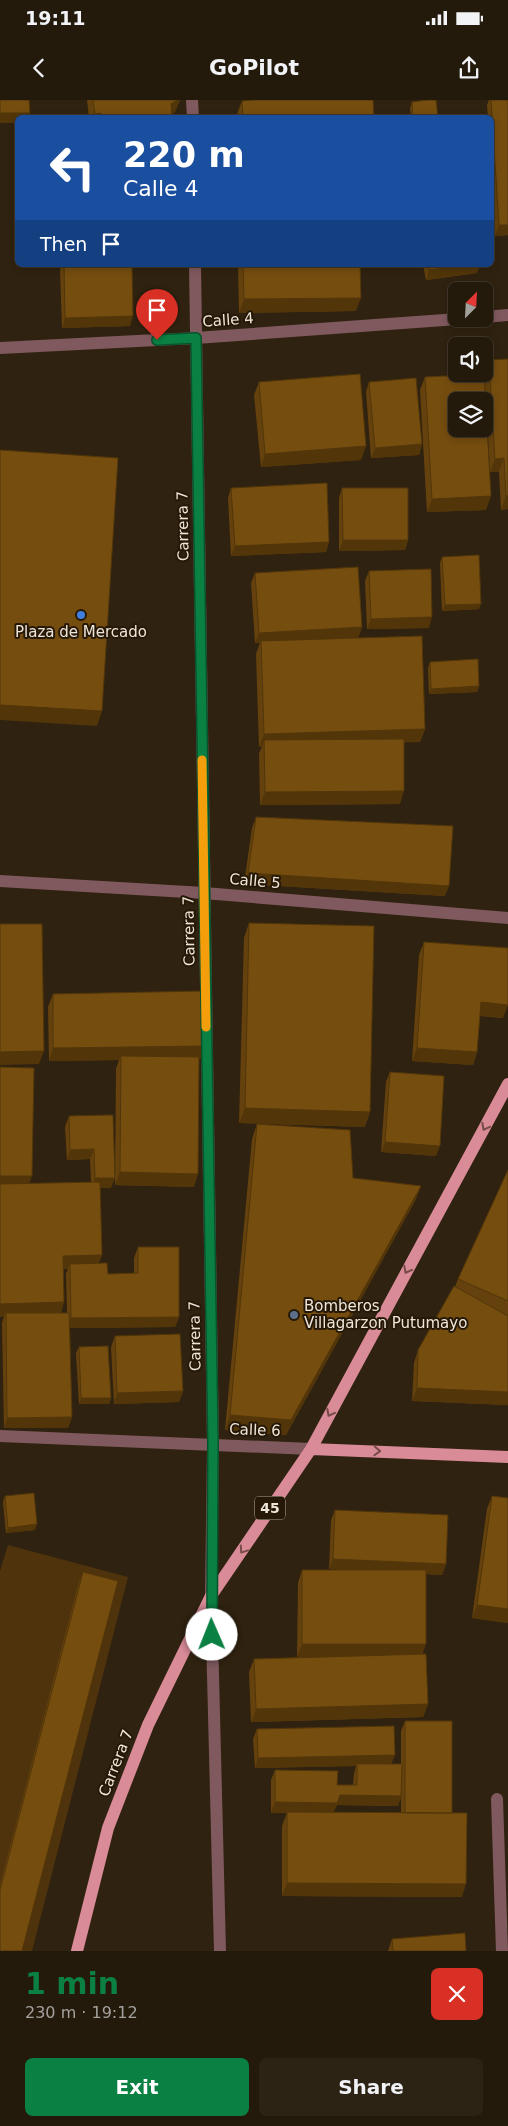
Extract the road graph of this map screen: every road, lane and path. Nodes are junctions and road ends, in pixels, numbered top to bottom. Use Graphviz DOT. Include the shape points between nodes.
graph roads {
  1 [pos="192,100"];
  2 [pos="193,115"];
  3 [pos="195,267"];
  4 [pos="508,315"];
  5 [pos="493,316"];
  6 [pos="448,320"];
  7 [pos="196,338"];
  8 [pos="0,348"];
  9 [pos="0,880"];
  10 [pos="204,893"];
  11 [pos="508,918"];
  12 [pos="508,1084"];
  13 [pos="0,1436"];
  14 [pos="213,1444"];
  15 [pos="311,1449"];
  16 [pos="508,1457"];
  17 [pos="212,1596"];
  18 [pos="497,1799"];
  19 [pos="77,1951"];
  20 [pos="220,1951"];
  21 [pos="502,1951"];
  1 -- 2 [label="street"];
  3 -- 7 [label="street, Carrera 7"];
  4 -- 5 [label="street"];
  6 -- 7 [label="street, Calle 4"];
  7 -- 8 [label="street, Calle 4"];
  7 -- 10 [label="street, Carrera 7"];
  9 -- 10 [label="street, Calle 5"];
  10 -- 11 [label="street, Calle 5"];
  10 -- 14 [label="street, Carrera 7"];
  12 -- 15 [label="main road, Carrera 7 / 45, one-way"];
  13 -- 14 [label="street, Calle 6"];
  14 -- 15 [label="street, Calle 6"];
  14 -- 17 [label="street, Carrera 7"];
  15 -- 16 [label="main road, Calle 6, one-way"];
  15 -- 17 [label="main road, Carrera 7 / 45, one-way"];
  17 -- 19 [label="main road, Carrera 7 / 45" via="148,1725 108,1828"];
  17 -- 20 [label="street, Carrera 7"];
  18 -- 21 [label="street"];
}
